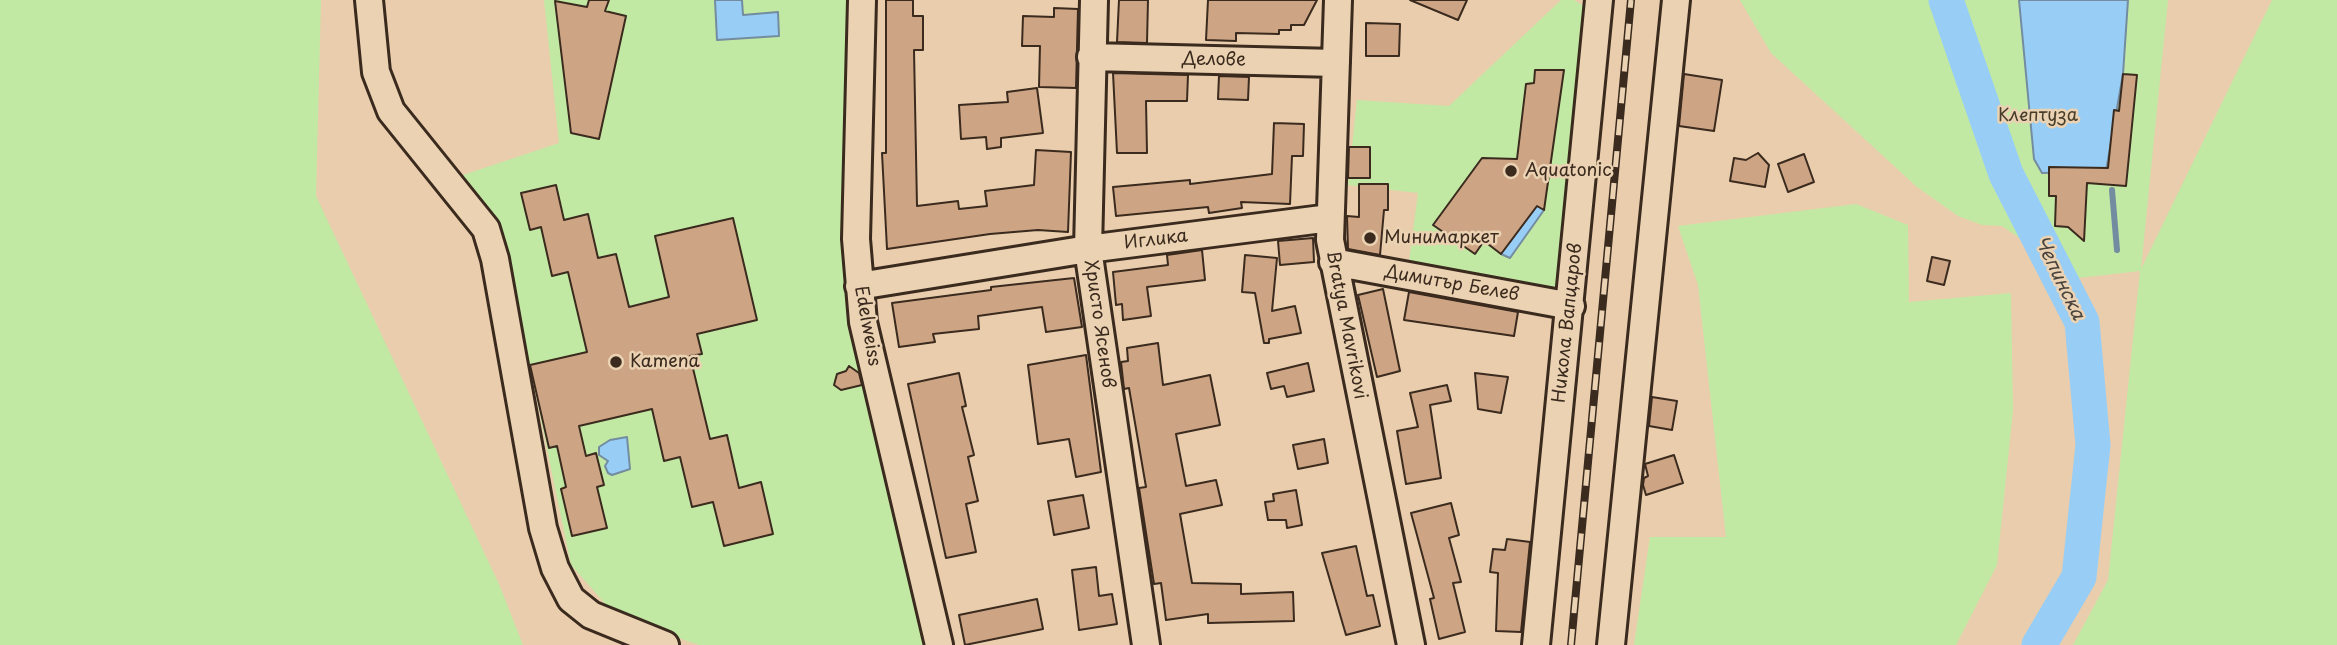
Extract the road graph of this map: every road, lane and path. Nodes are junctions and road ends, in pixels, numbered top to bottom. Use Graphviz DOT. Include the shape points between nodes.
graph roads {
  1 [pos="369,0"];
  2 [pos="862,0"];
  3 [pos="1094,0"];
  4 [pos="1338,0"];
  5 [pos="1598,0"];
  6 [pos="1676,0"];
  7 [pos="1091,57"];
  8 [pos="1336,62"];
  9 [pos="1329,218"];
  10 [pos="1088,249"];
  11 [pos="1333,262"];
  12 [pos="859,286"];
  13 [pos="1571,306"];
  14 [pos="665,645"];
  15 [pos="939,645"];
  16 [pos="1146,645"];
  17 [pos="1411,645"];
  18 [pos="1536,645"];
  19 [pos="1611,645"];
  1 -- 14 [label="street" via="376,72 391,111 486,229 495,258 542,528 555,568 571,599 591,615"];
  2 -- 12 [label="street, Edelweiss"];
  3 -- 7 [label="street, Христо Ясенов"];
  4 -- 8 [label="street, Bratya Mavrikovi"];
  5 -- 13 [label="street, Никола Вапцаров"];
  6 -- 19 [label="street"];
  7 -- 8 [label="street, Делове"];
  7 -- 10 [label="street, Христо Ясенов"];
  8 -- 9 [label="street, Bratya Mavrikovi"];
  9 -- 10 [label="street, Иглика"];
  9 -- 11 [label="street, Bratya Mavrikovi"];
  10 -- 12 [label="street, Иглика"];
  10 -- 16 [label="street, Христо Ясенов"];
  11 -- 13 [label="street, Димитър Белев"];
  11 -- 17 [label="street, Bratya Mavrikovi"];
  12 -- 15 [label="street, Edelweiss" via="863,322"];
  13 -- 18 [label="street, Никола Вапцаров"];
}
